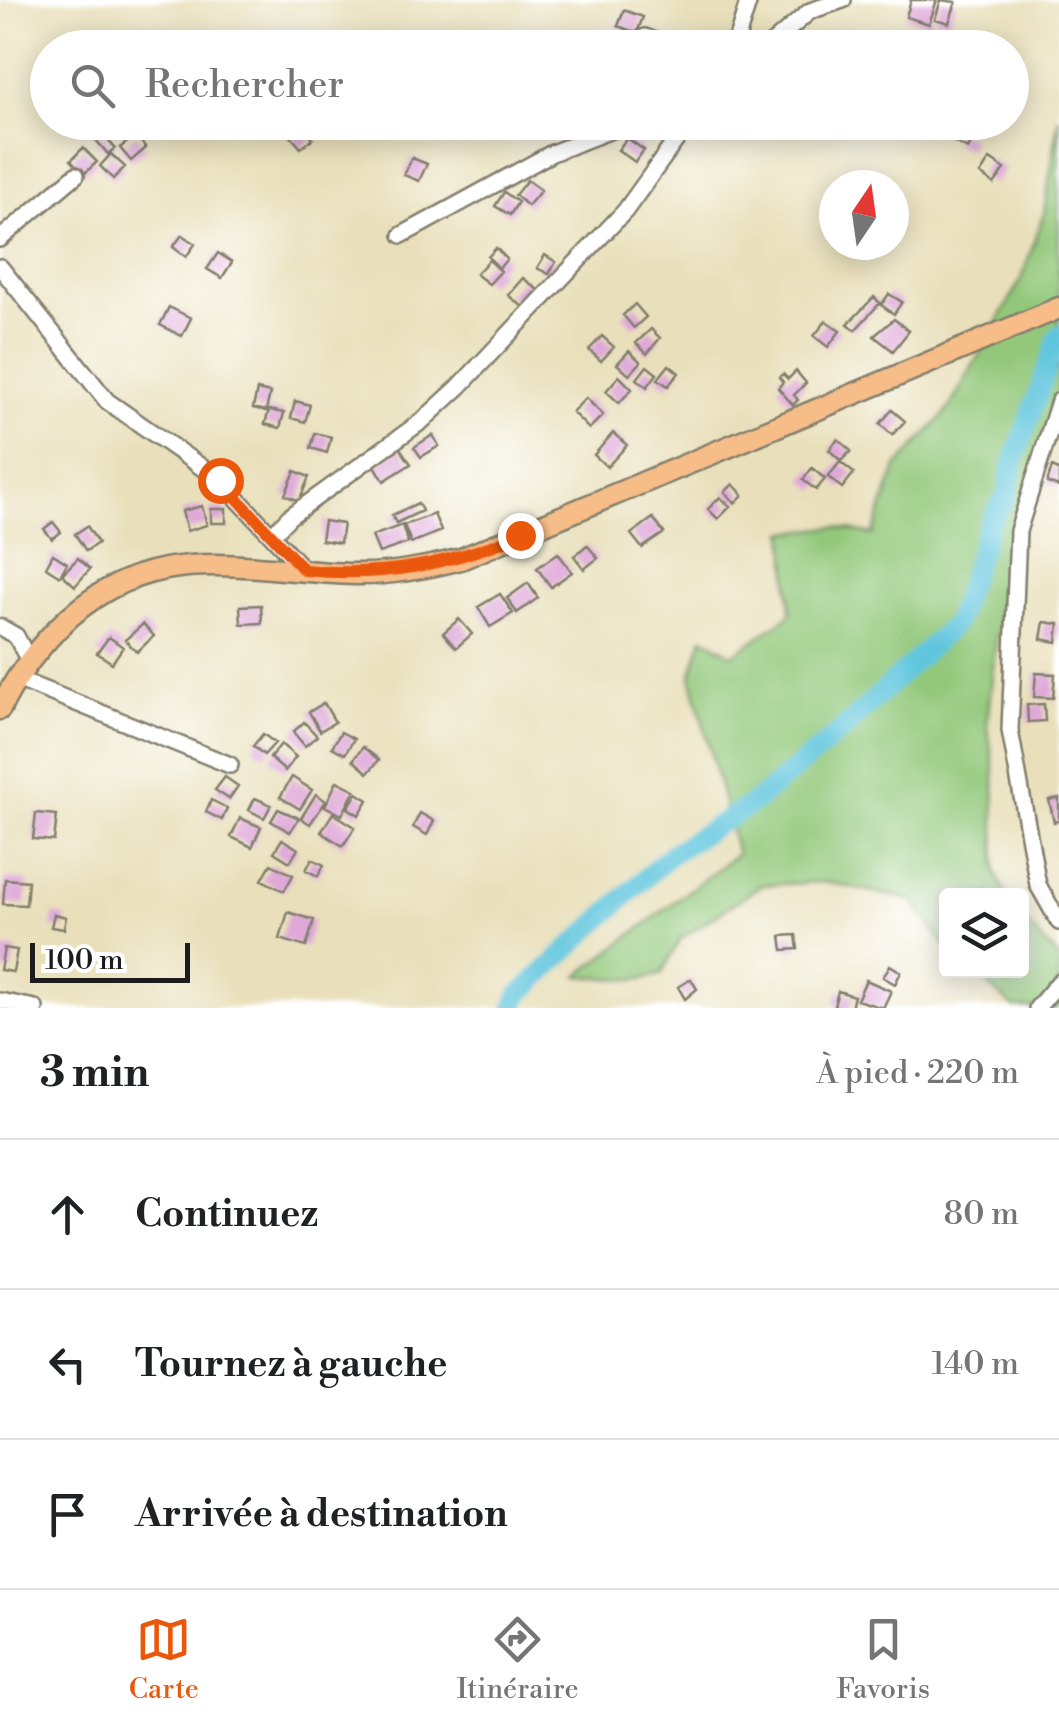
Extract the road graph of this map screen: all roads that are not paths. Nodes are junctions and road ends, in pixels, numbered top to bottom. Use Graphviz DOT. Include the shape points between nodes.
graph roads {
  1 [pos="749,0"];
  2 [pos="842,0"];
  3 [pos="740,30"];
  4 [pos="788,30"];
  5 [pos="587,140"];
  6 [pos="676,140"];
  7 [pos="76,174"];
  8 [pos="402,235"];
  9 [pos="0,239"];
  10 [pos="0,267"];
  11 [pos="1059,308"];
  12 [pos="1059,401"];
  13 [pos="272,535"];
  14 [pos="304,570"];
  15 [pos="0,628"];
  16 [pos="29,661"];
  17 [pos="17,679"];
  18 [pos="0,709"];
  19 [pos="230,764"];
  20 [pos="1059,922"];
  21 [pos="1059,982"];
  22 [pos="0,1000"];
  23 [pos="35,1008"];
  24 [pos="1037,1008"];
  1 -- 3 [label="street"];
  2 -- 4 [label="street" via="810,11"];
  5 -- 8 [label="street"];
  6 -- 13 [label="street" via="626,211 460,387"];
  7 -- 9 [label="street"];
  10 -- 13 [label="street" via="107,401 206,470"];
  11 -- 14 [label="main road" via="461,559 385,574"];
  12 -- 20 [label="street" via="1018,531 1010,730 1038,885"];
  13 -- 14 [label="street"];
  14 -- 16 [label="main road" via="196,564 147,572 96,595"];
  15 -- 16 [label="street" via="19,639"];
  16 -- 17 [label="main road"];
  17 -- 18 [label="main road"];
  17 -- 19 [label="street"];
  21 -- 24 [label="street"];
  22 -- 23 [label="street"];
}
